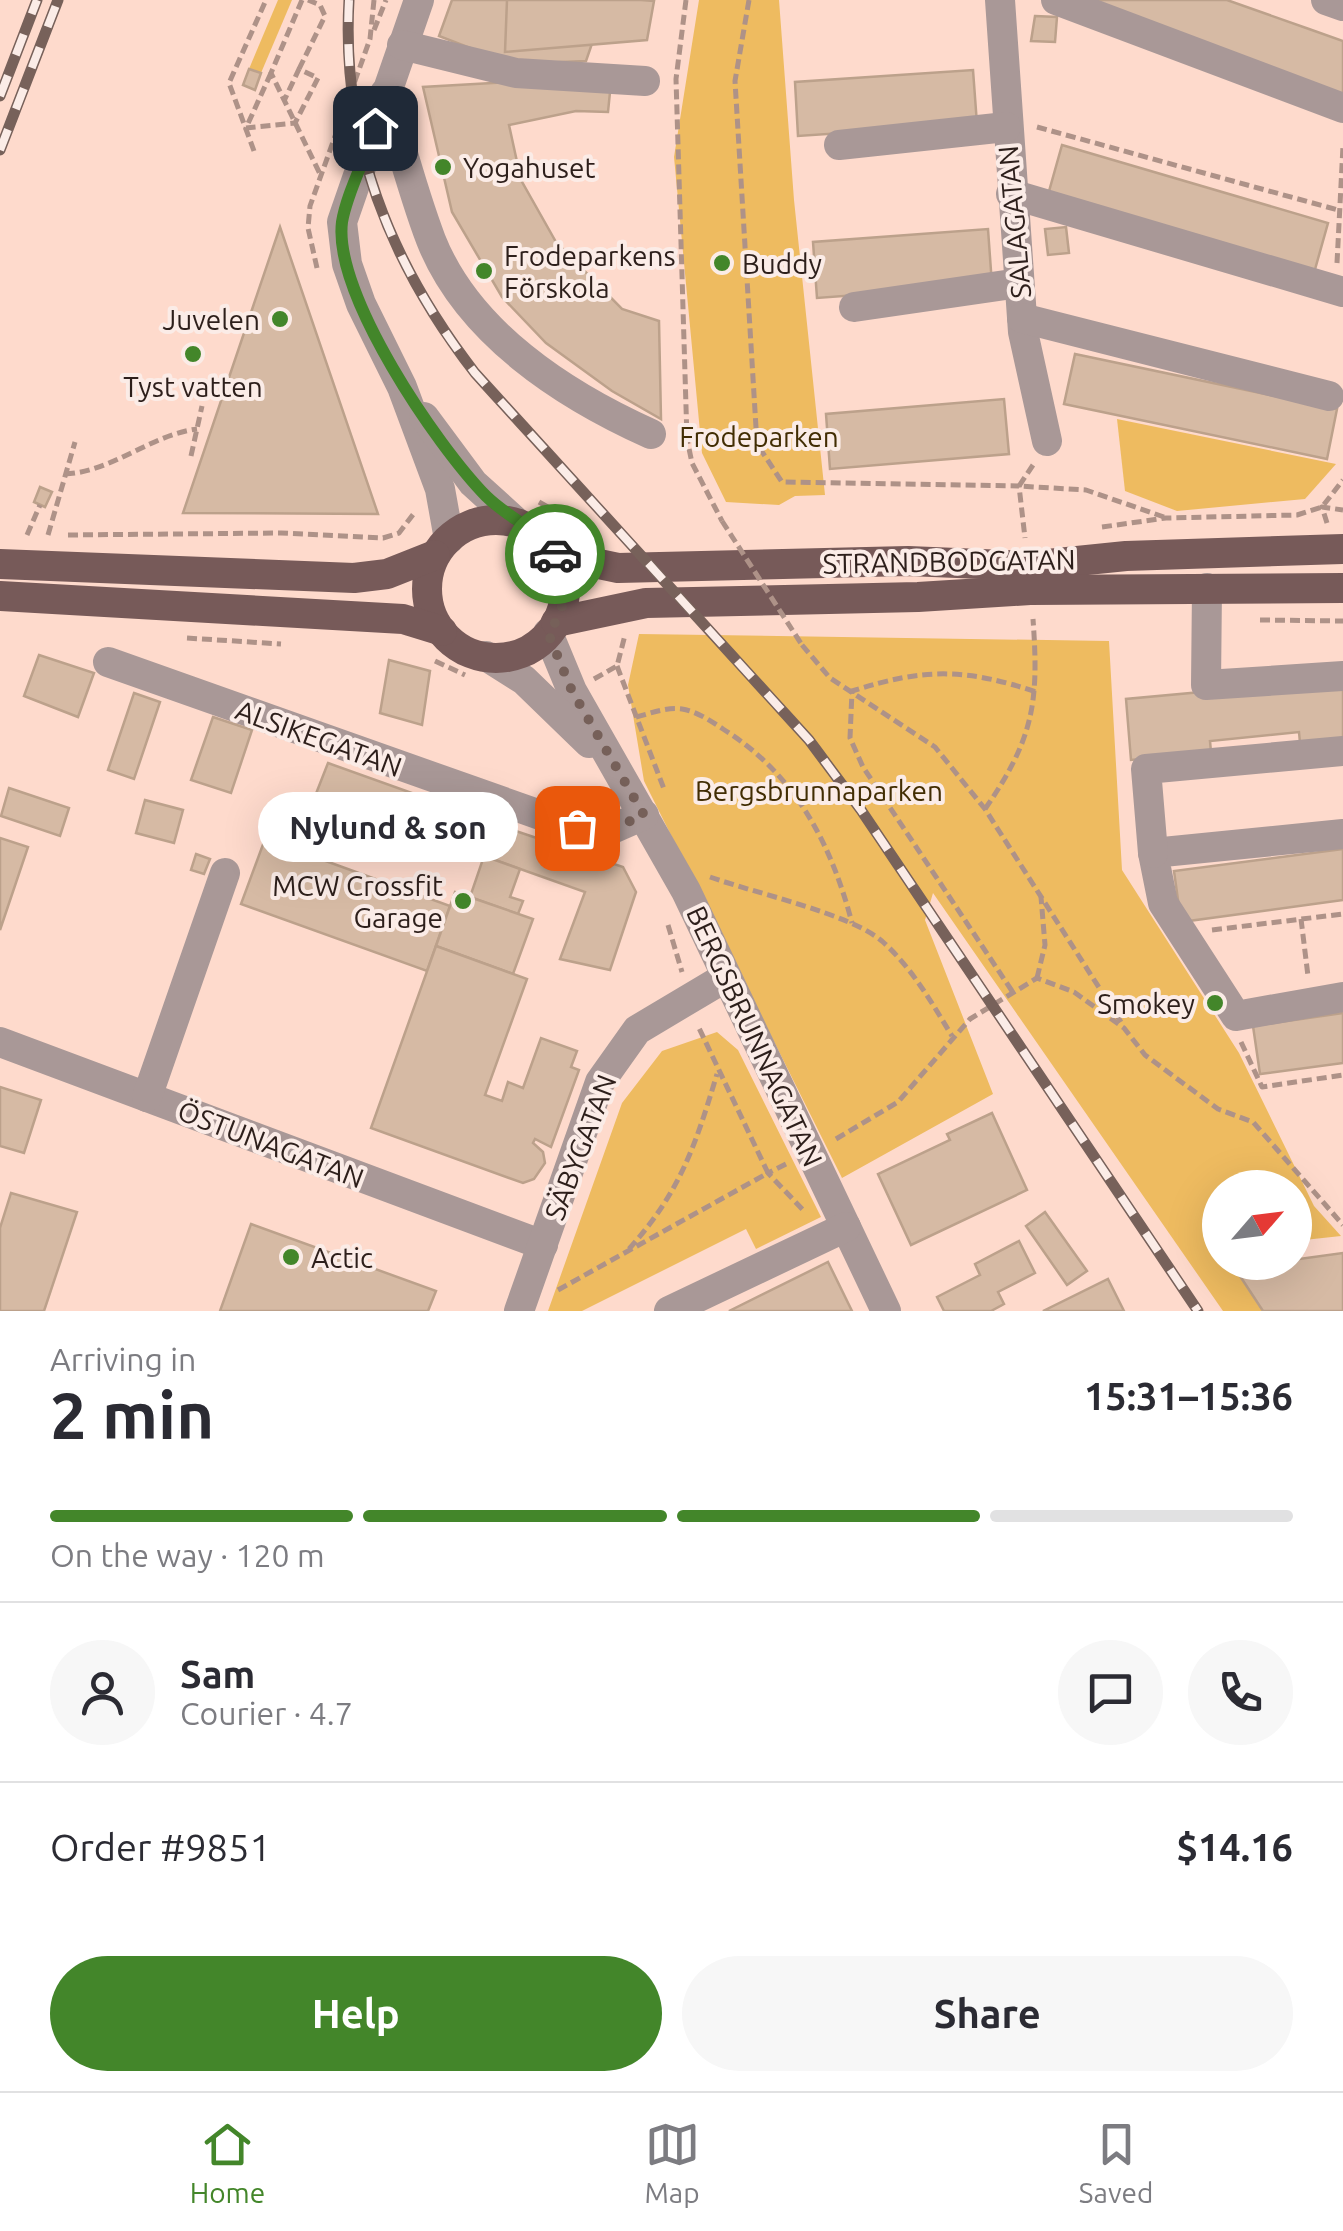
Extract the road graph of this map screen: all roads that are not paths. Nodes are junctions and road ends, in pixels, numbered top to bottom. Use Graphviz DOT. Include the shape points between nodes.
graph roads {
  1 [pos="419,0"];
  2 [pos="1000,0"];
  3 [pos="1056,0"];
  4 [pos="1326,0"];
  5 [pos="1343,6"];
  6 [pos="402,46"];
  7 [pos="644,81"];
  8 [pos="385,93"];
  9 [pos="1343,108"];
  10 [pos="1006,123"];
  11 [pos="838,145"];
  12 [pos="1011,194"];
  13 [pos="1019,283"];
  14 [pos="1341,292"];
  15 [pos="854,307"];
  16 [pos="1022,318"];
  17 [pos="402,386"];
  18 [pos="1328,396"];
  19 [pos="651,434"];
  20 [pos="1048,441"];
  21 [pos="517,523"];
  22 [pos="442,547"];
  23 [pos="1343,549"];
  24 [pos="556,555"];
  25 [pos="0,564"];
  26 [pos="1206,588"];
  27 [pos="1343,588"];
  28 [pos="0,596"];
  29 [pos="552,627"];
  30 [pos="442,630"];
  31 [pos="108,662"];
  32 [pos="480,667"];
  33 [pos="1343,676"];
  34 [pos="1343,752"];
  35 [pos="613,766"];
  36 [pos="644,815"];
  37 [pos="1343,834"];
  38 [pos="1153,853"];
  39 [pos="225,873"];
  40 [pos="726,977"];
  41 [pos="1343,997"];
  42 [pos="0,1042"];
  43 [pos="147,1097"];
  44 [pos="846,1227"];
  45 [pos="542,1245"];
  46 [pos="518,1311"];
  47 [pos="669,1311"];
  48 [pos="886,1311"];
  1 -- 6 [label="street"];
  2 -- 10 [label="street, SALAGATAN"];
  3 -- 9 [label="street"];
  4 -- 5 [label="street"];
  6 -- 7 [label="street" via="516,74"];
  6 -- 8 [label="street"];
  8 -- 17 [label="street" via="342,222 361,304"];
  8 -- 19 [label="street" via="432,243 470,304 560,387"];
  10 -- 11 [label="street"];
  10 -- 12 [label="street, SALAGATAN"];
  12 -- 13 [label="street, SALAGATAN"];
  12 -- 14 [label="street"];
  13 -- 15 [label="street"];
  13 -- 16 [label="street, SALAGATAN"];
  16 -- 18 [label="street"];
  16 -- 20 [label="street, SALAGATAN"];
  17 -- 21 [label="street" via="473,483"];
  17 -- 22 [label="street" via="440,489"];
  21 -- 22 [label="main road" via="481,522"];
  21 -- 24 [label="main road" via="540,535"];
  22 -- 25 [label="main road" via="388,574 363,578"];
  22 -- 30 [label="main road" via="428,588"];
  23 -- 24 [label="main road, STRANDBODGATAN" via="1028,566 908,560 618,568"];
  24 -- 29 [label="main road" via="565,588"];
  26 -- 27 [label="main road, STRANDBODGATAN"];
  26 -- 29 [label="main road, STRANDBODGATAN" via="646,603"];
  26 -- 33 [label="street" via="1206,685"];
  28 -- 30 [label="main road" via="402,619"];
  29 -- 32 [label="main road" via="514,655"];
  29 -- 35 [label="street, BERGSBRUNNAGATAN" via="572,691"];
  30 -- 32 [label="main road"];
  31 -- 36 [label="street, ALSIKEGATAN" via="577,828 603,833"];
  32 -- 35 [label="street, BERGSBRUNNAGATAN" via="524,680"];
  34 -- 38 [label="street" via="1146,769"];
  35 -- 36 [label="street, BERGSBRUNNAGATAN"];
  36 -- 40 [label="street, BERGSBRUNNAGATAN"];
  37 -- 38 [label="street"];
  38 -- 41 [label="street" via="1163,903 1236,1016"];
  39 -- 43 [label="street"];
  40 -- 44 [label="street, BERGSBRUNNAGATAN"];
  40 -- 45 [label="street, SÄBYGATAN" via="638,1030 600,1082"];
  42 -- 43 [label="street, ÖSTUNAGATAN"];
  43 -- 45 [label="street, ÖSTUNAGATAN"];
  44 -- 47 [label="street"];
  44 -- 48 [label="street, BERGSBRUNNAGATAN"];
  45 -- 46 [label="street, SÄBYGATAN"];
}
